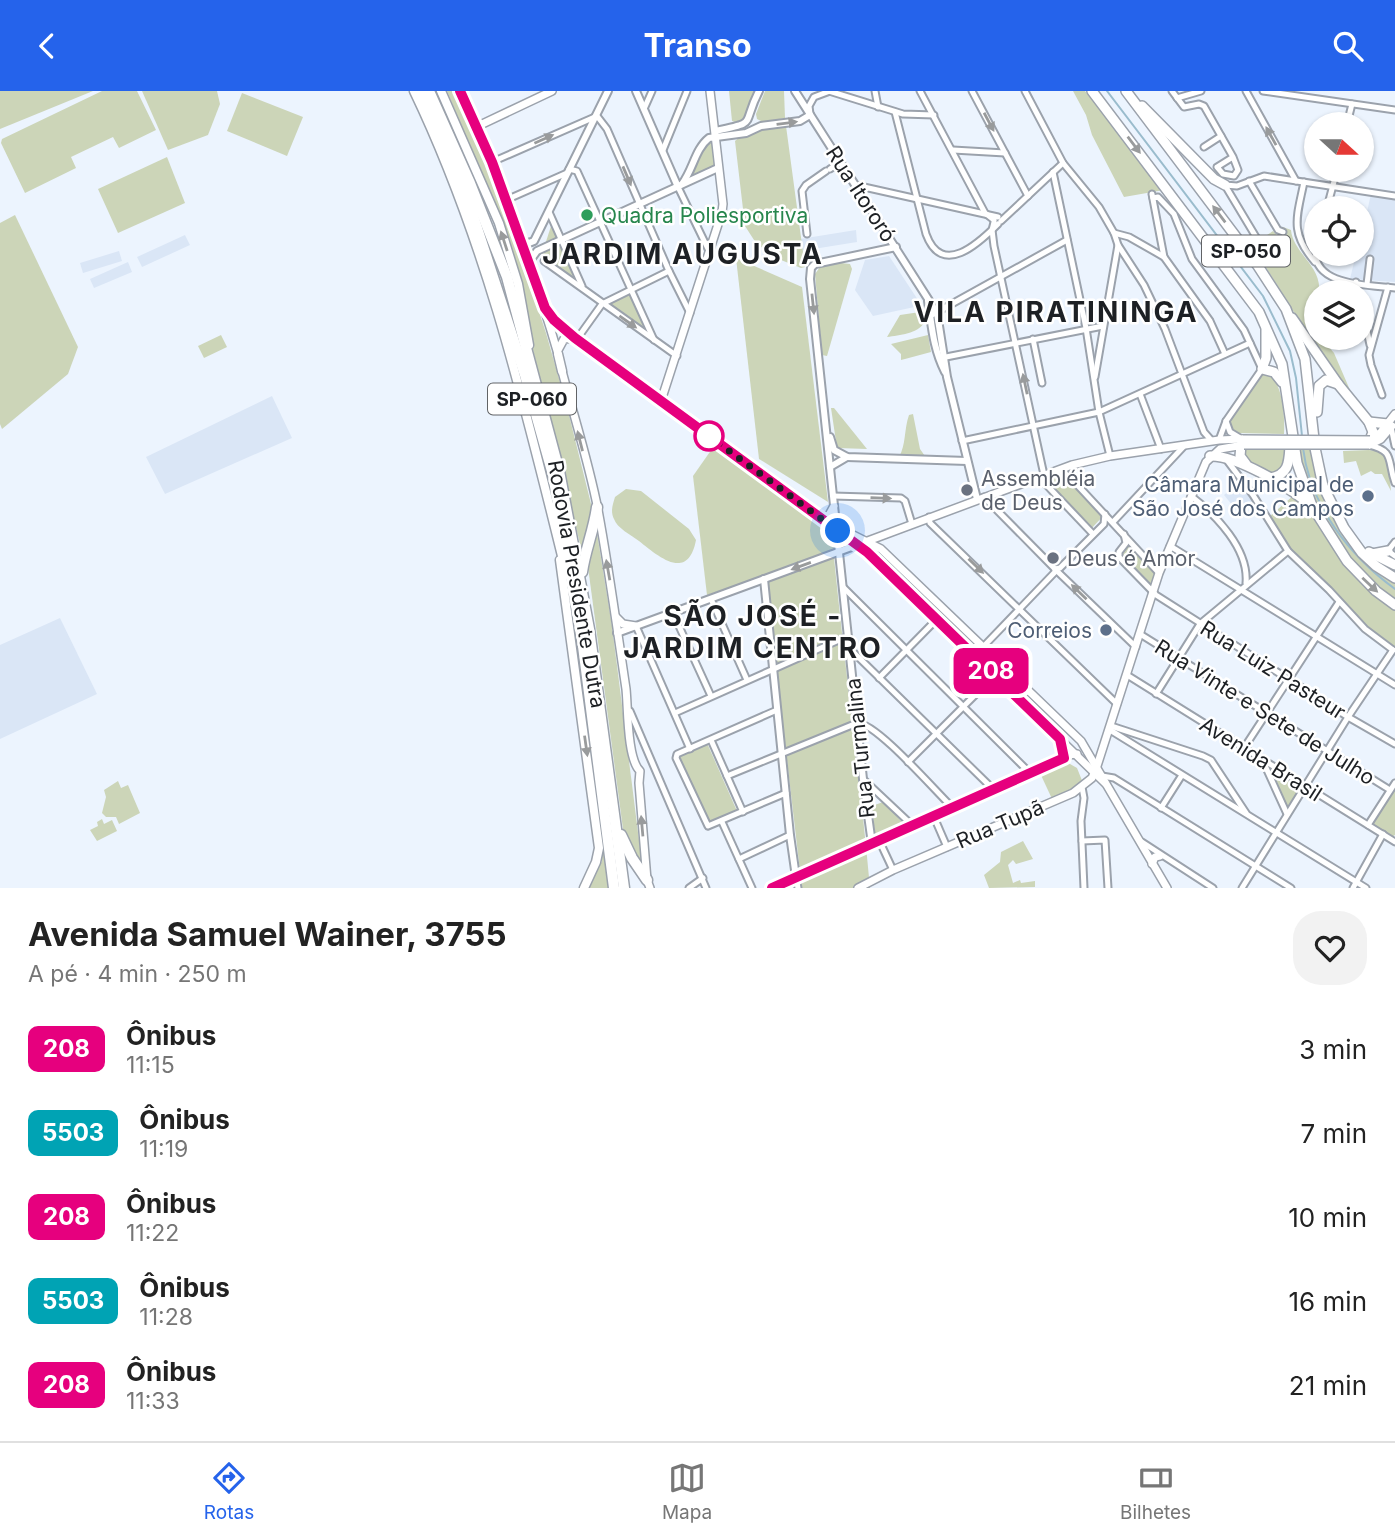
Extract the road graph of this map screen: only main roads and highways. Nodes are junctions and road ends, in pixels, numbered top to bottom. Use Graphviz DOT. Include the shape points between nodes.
graph roads {
  1 [pos="414,91"];
  2 [pos="421,91"];
  3 [pos="429,91"];
  4 [pos="441,91"];
  5 [pos="460,91"];
  6 [pos="552,91"];
  7 [pos="710,91"];
  8 [pos="1092,91"];
  9 [pos="1128,93"];
  10 [pos="476,127"];
  11 [pos="1224,185"];
  12 [pos="545,308"];
  13 [pos="1286,309"];
  14 [pos="1265,325"];
  15 [pos="576,338"];
  16 [pos="558,354"];
  17 [pos="562,371"];
  18 [pos="536,379"];
  19 [pos="1338,384"];
  20 [pos="1285,387"];
  21 [pos="662,401"];
  22 [pos="1395,414"];
  23 [pos="1369,422"];
  24 [pos="1391,424"];
  25 [pos="1315,428"];
  26 [pos="1291,433"];
  27 [pos="1369,442"];
  28 [pos="1243,443"];
  29 [pos="1210,456"];
  30 [pos="1253,470"];
  31 [pos="1270,478"];
  32 [pos="834,506"];
  33 [pos="1312,506"];
  34 [pos="597,507"];
  35 [pos="822,518"];
  36 [pos="835,527"];
  37 [pos="556,532"];
  38 [pos="1352,540"];
  39 [pos="868,541"];
  40 [pos="857,545"];
  41 [pos="867,552"];
  42 [pos="1371,554"];
  43 [pos="1392,554"];
  44 [pos="1395,565"];
  45 [pos="1395,578"];
  46 [pos="581,580"];
  47 [pos="1395,605"];
  48 [pos="616,616"];
  49 [pos="636,627"];
  50 [pos="968,633"];
  51 [pos="959,641"];
  52 [pos="1028,709"];
  53 [pos="1048,711"];
  54 [pos="594,721"];
  55 [pos="1060,739"];
  56 [pos="1074,754"];
  57 [pos="1091,757"];
  58 [pos="1064,758"];
  59 [pos="1096,769"];
  60 [pos="615,823"];
  61 [pos="1160,856"];
  62 [pos="1152,864"];
  63 [pos="649,885"];
  64 [pos="584,888"];
  65 [pos="614,888"];
  66 [pos="624,888"];
  67 [pos="772,888"];
  68 [pos="858,888"];
  69 [pos="1167,888"];
  1 -- 37 [label="main road" via="476,247 526,409"];
  2 -- 54 [label="highway, Rodovia Presidente Dutra / SP-060" via="464,188 546,450"];
  3 -- 18 [label="highway, Rodovia Presidente Dutra / SP-060" via="507,277"];
  18 -- 4 [label="main road, one-way" via="518,284 499,223"];
  5 -- 10 [label="main road"];
  6 -- 10 [label="main road"];
  7 -- 21 [label="main road" via="723,204"];
  8 -- 14 [label="highway, SP-050, one-way"];
  9 -- 11 [label="highway"];
  13 -- 9 [label="highway, SP-050, one-way"];
  10 -- 12 [label="main road"];
  12 -- 15 [label="main road"];
  12 -- 16 [label="main road"];
  13 -- 19 [label="highway"];
  13 -- 25 [label="highway, SP-050" via="1306,359"];
  14 -- 20 [label="highway, SP-050" via="1282,364"];
  14 -- 20 [label="highway" via="1262,369 1273,372"];
  15 -- 16 [label="main road" via="564,338"];
  15 -- 21 [label="main road"];
  16 -- 17 [label="main road"];
  34 -- 17 [label="main road, one-way"];
  18 -- 46 [label="highway, Rodovia Presidente Dutra / SP-060"];
  19 -- 23 [label="highway"];
  19 -- 25 [label="highway" via="1326,380 1319,386"];
  20 -- 26 [label="highway, SP-050"];
  21 -- 35 [label="main road"];
  22 -- 24 [label="main road"];
  23 -- 24 [label="highway"];
  23 -- 27 [label="highway" via="1373,432"];
  24 -- 27 [label="main road"];
  25 -- 38 [label="highway, SP-050" via="1323,486"];
  26 -- 31 [label="highway" via="1286,470"];
  26 -- 33 [label="highway, SP-050"];
  27 -- 28 [label="main road, bridge"];
  28 -- 29 [label="main road"];
  28 -- 30 [label="highway" via="1240,456"];
  28 -- 39 [label="main road" via="1215,440 1110,456 1057,470"];
  29 -- 30 [label="highway"];
  29 -- 59 [label="main road" via="1159,573"];
  30 -- 31 [label="highway"];
  31 -- 33 [label="highway"];
  32 -- 35 [label="main road"];
  33 -- 47 [label="highway, SP-050, one-way" via="1354,569"];
  34 -- 46 [label="highway"];
  48 -- 34 [label="main road, one-way"];
  35 -- 36 [label="main road"];
  36 -- 39 [label="main road"];
  36 -- 40 [label="main road"];
  37 -- 54 [label="main road"];
  37 -- 64 [label="main road, one-way" via="599,848"];
  38 -- 42 [label="highway"];
  38 -- 45 [label="highway, SP-050" via="1376,566"];
  39 -- 40 [label="main road"];
  39 -- 41 [label="main road"];
  39 -- 50 [label="main road"];
  40 -- 41 [label="main road"];
  41 -- 51 [label="main road"];
  42 -- 43 [label="highway"];
  42 -- 44 [label="highway"];
  46 -- 60 [label="highway, Rodovia Presidente Dutra / SP-060"];
  48 -- 49 [label="main road" via="623,624"];
  63 -- 48 [label="main road, one-way" via="640,771"];
  50 -- 51 [label="main road"];
  50 -- 53 [label="main road"];
  51 -- 52 [label="main road"];
  52 -- 53 [label="main road" via="1044,719"];
  52 -- 55 [label="main road"];
  53 -- 57 [label="main road" via="1081,741"];
  54 -- 65 [label="highway, Rodovia Presidente Dutra / SP-060"];
  55 -- 56 [label="main road"];
  55 -- 58 [label="main road"];
  56 -- 57 [label="main road"];
  56 -- 58 [label="main road"];
  56 -- 59 [label="main road"];
  57 -- 59 [label="main road"];
  58 -- 67 [label="main road"];
  59 -- 62 [label="main road"];
  59 -- 68 [label="main road, Rua Tupã" via="1082,787"];
  60 -- 63 [label="highway"];
  60 -- 66 [label="highway, Rodovia Presidente Dutra / SP-060"];
  61 -- 62 [label="main road"];
  62 -- 69 [label="main road"];
}
